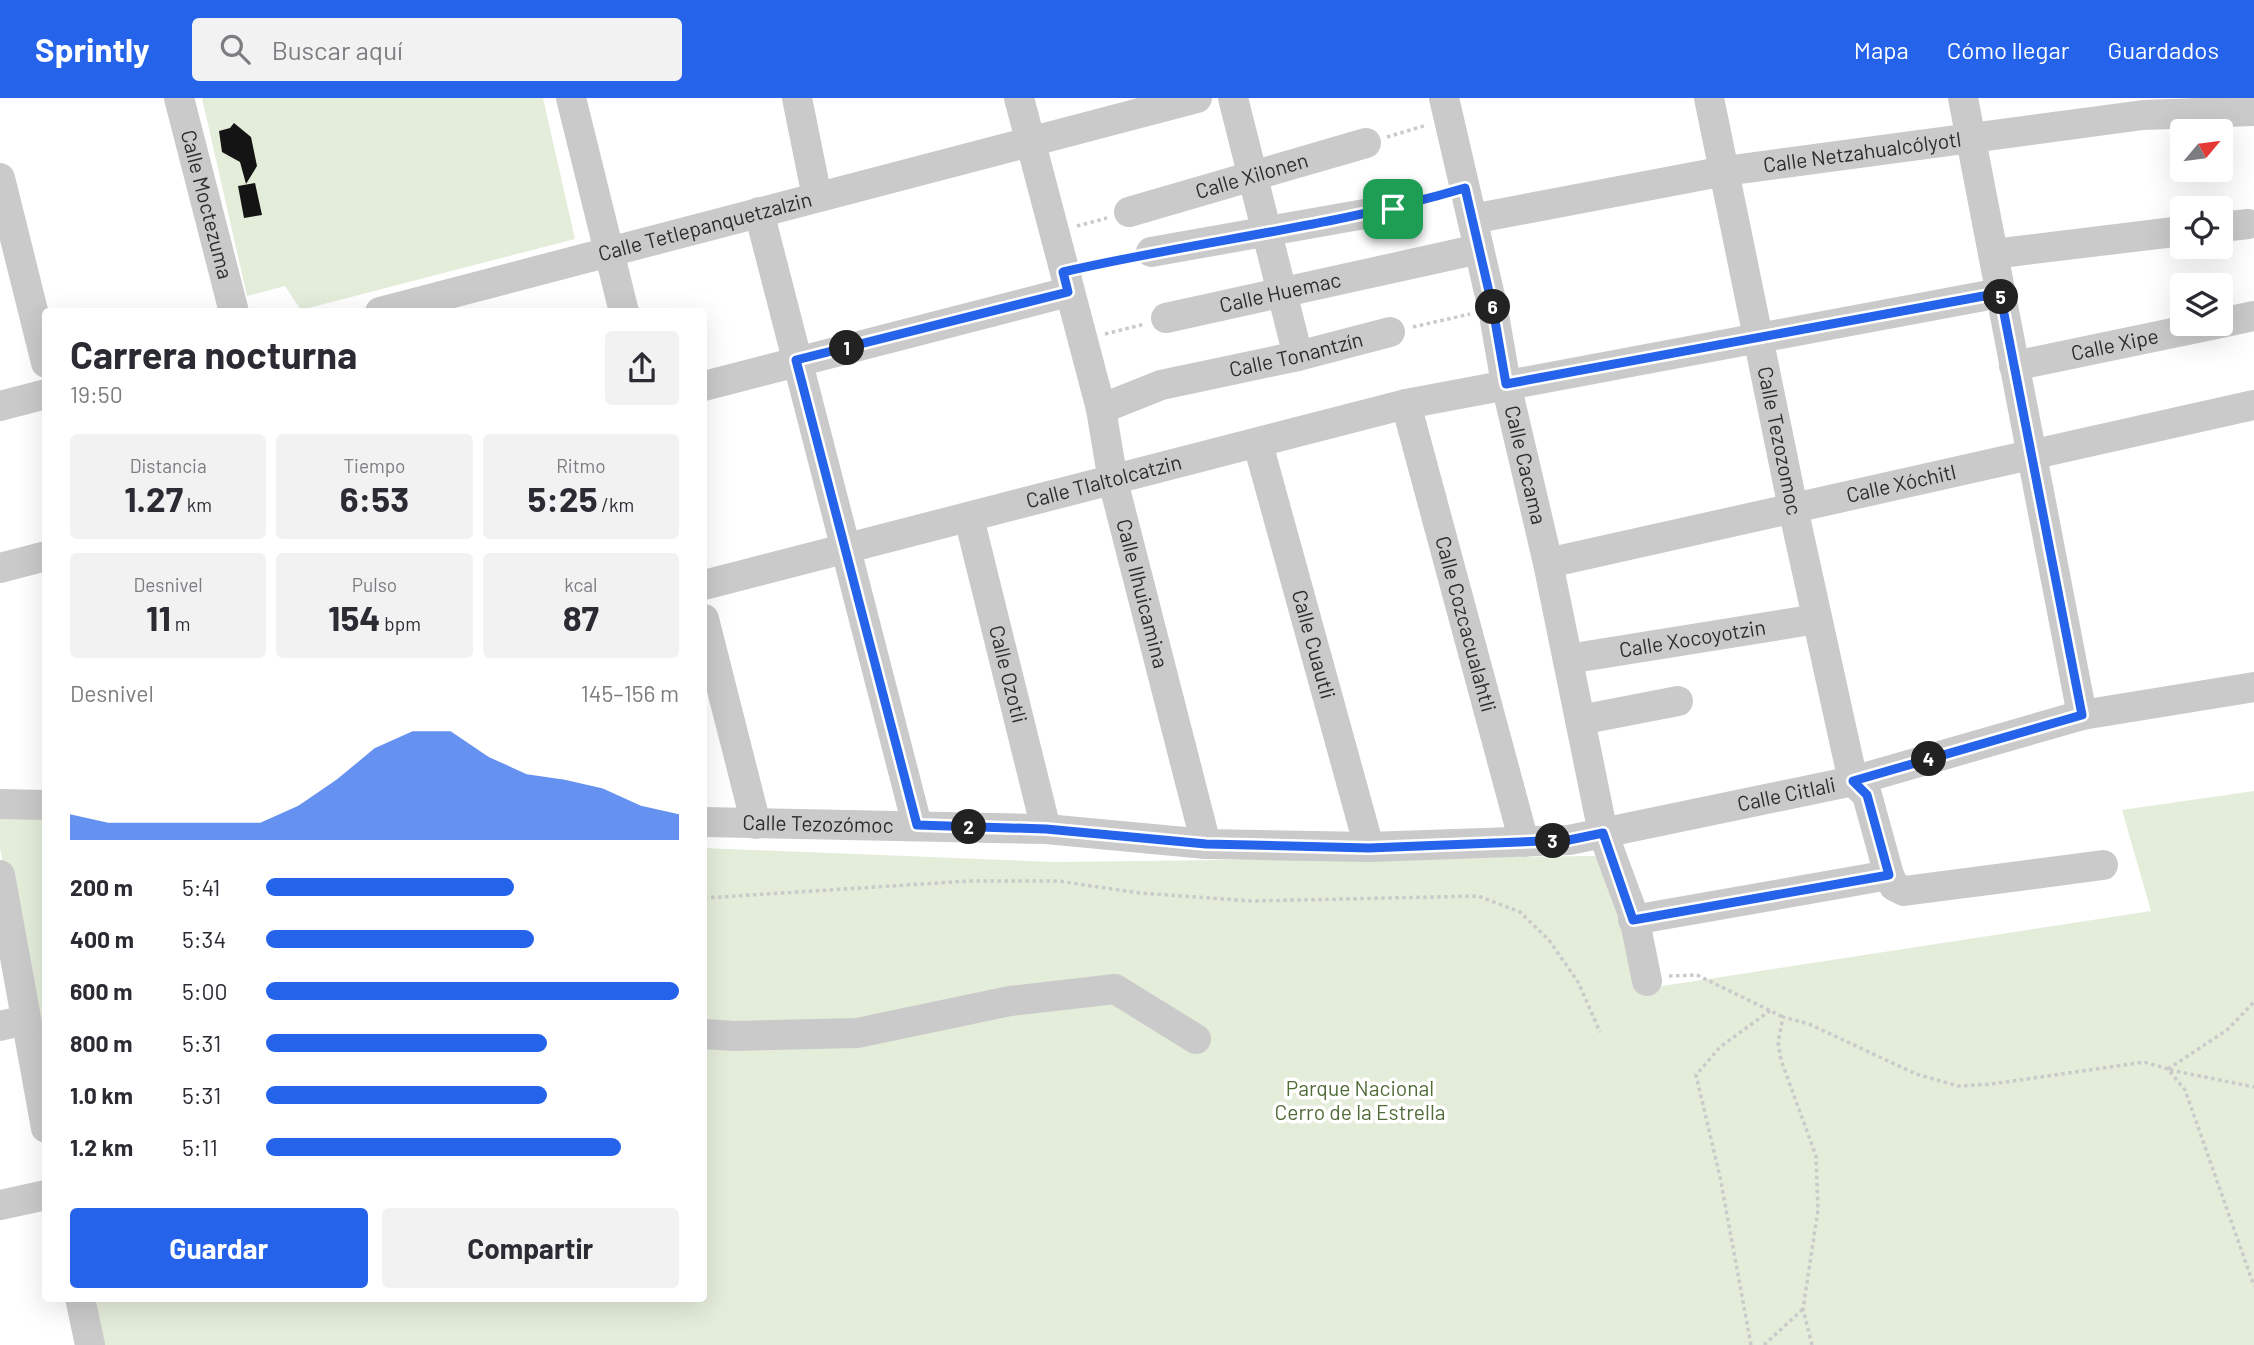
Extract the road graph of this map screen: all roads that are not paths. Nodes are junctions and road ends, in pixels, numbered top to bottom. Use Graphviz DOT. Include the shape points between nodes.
graph roads {
  1 [pos="179,98"];
  2 [pos="571,98"];
  3 [pos="797,98"];
  4 [pos="1019,98"];
  5 [pos="1197,98"];
  6 [pos="1233,98"];
  7 [pos="1709,98"];
  8 [pos="1963,98"];
  9 [pos="1447,108"];
  10 [pos="2254,111"];
  11 [pos="1970,138"];
  12 [pos="1030,140"];
  13 [pos="1366,143"];
  14 [pos="1725,171"];
  15 [pos="1254,176"];
  16 [pos="0,178"];
  17 [pos="817,197"];
  18 [pos="1393,209"];
  19 [pos="759,212"];
  20 [pos="1129,212"];
  21 [pos="1472,219"];
  22 [pos="1268,232"];
  23 [pos="2170,232"];
  24 [pos="1479,249"];
  25 [pos="608,251"];
  26 [pos="1152,252"];
  27 [pos="1993,254"];
  28 [pos="1066,282"];
  29 [pos="1284,292"];
  30 [pos="2000,293"];
  31 [pos="233,308"];
  32 [pos="395,308"];
  33 [pos="623,308"];
  34 [pos="2254,316"];
  35 [pos="1167,318"];
  36 [pos="2233,320"];
  37 [pos="1390,332"];
  38 [pos="2170,333"];
  39 [pos="1759,340"];
  40 [pos="42,347"];
  41 [pos="1298,356"];
  42 [pos="796,360"];
  43 [pos="2014,366"];
  44 [pos="1506,384"];
  45 [pos="707,385"];
  46 [pos="42,395"];
  47 [pos="1406,404"];
  48 [pos="2254,405"];
  49 [pos="0,406"];
  50 [pos="1101,409"];
  51 [pos="1258,444"];
  52 [pos="2030,455"];
  53 [pos="1113,481"];
  54 [pos="2039,502"];
  55 [pos="1793,508"];
  56 [pos="969,518"];
  57 [pos="846,551"];
  58 [pos="42,557"];
  59 [pos="1548,563"];
  60 [pos="0,568"];
  61 [pos="707,584"];
  62 [pos="2080,603"];
  63 [pos="1817,619"];
  64 [pos="707,630"];
  65 [pos="1568,659"];
  66 [pos="2254,687"];
  67 [pos="1678,701"];
  68 [pos="2082,715"];
  69 [pos="1580,720"];
  70 [pos="1853,781"];
  71 [pos="0,804"];
  72 [pos="42,805"];
  73 [pos="707,822"];
  74 [pos="757,824"];
  75 [pos="917,825"];
  76 [pos="1046,829"];
  77 [pos="1603,833"];
  78 [pos="1524,842"];
  79 [pos="1206,844"];
  80 [pos="1369,848"];
  81 [pos="2103,865"];
  82 [pos="0,875"];
  83 [pos="1889,875"];
  84 [pos="1633,920"];
  85 [pos="1647,979"];
  86 [pos="13,1023"];
  87 [pos="707,1034"];
  88 [pos="1196,1039"];
  89 [pos="42,1115"];
  90 [pos="42,1196"];
  91 [pos="0,1205"];
  92 [pos="81,1302"];
  93 [pos="90,1345"];
  1 -- 31 [label="street, Calle Moctezuma"];
  2 -- 25 [label="street"];
  3 -- 17 [label="street"];
  4 -- 12 [label="street, Calle Ilhuicamina"];
  5 -- 12 [label="street, Calle Tetlepanquetzalzin"];
  6 -- 15 [label="street"];
  7 -- 14 [label="street, Calle Tezozomoc"];
  8 -- 11 [label="street"];
  9 -- 21 [label="street, Calle Cacama"];
  10 -- 11 [label="street, Calle Netzahualcólyotl" via="2143,116"];
  11 -- 14 [label="street, Calle Netzahualcólyotl"];
  11 -- 27 [label="street"];
  12 -- 17 [label="street, Calle Tetlepanquetzalzin"];
  12 -- 28 [label="street, Calle Ilhuicamina"];
  13 -- 15 [label="street, Calle Xilonen"];
  14 -- 21 [label="street, Calle Netzahualcólyotl"];
  14 -- 39 [label="street, Calle Tezozomoc"];
  15 -- 20 [label="street, Calle Xilonen"];
  15 -- 22 [label="street"];
  16 -- 40 [label="street"];
  17 -- 19 [label="street, Calle Tetlepanquetzalzin"];
  18 -- 22 [label="street"];
  19 -- 25 [label="street, Calle Tetlepanquetzalzin"];
  19 -- 42 [label="street"];
  21 -- 24 [label="street, Calle Cacama"];
  22 -- 26 [label="street"];
  22 -- 29 [label="street"];
  23 -- 27 [label="street"];
  24 -- 29 [label="street, Calle Huemac"];
  24 -- 44 [label="street, Calle Cacama"];
  25 -- 32 [label="street, Calle Tetlepanquetzalzin"];
  25 -- 33 [label="street"];
  27 -- 30 [label="street"];
  28 -- 42 [label="street"];
  28 -- 50 [label="street, Calle Ilhuicamina"];
  29 -- 35 [label="street, Calle Huemac"];
  29 -- 41 [label="street"];
  30 -- 39 [label="street"];
  30 -- 43 [label="street"];
  34 -- 36 [label="street, Calle Xipe"];
  37 -- 41 [label="street, Calle Tonantzín"];
  38 -- 43 [label="street, Calle Xipe"];
  39 -- 44 [label="street"];
  39 -- 55 [label="street, Calle Tezozomoc"];
  41 -- 50 [label="street, Calle Tonantzín" via="1161,385"];
  42 -- 45 [label="street"];
  42 -- 57 [label="street"];
  43 -- 52 [label="street"];
  44 -- 47 [label="street, Calle Tlaltolcatzin"];
  44 -- 59 [label="street, Calle Cacama"];
  46 -- 49 [label="street"];
  47 -- 51 [label="street, Calle Tlaltolcatzin"];
  47 -- 78 [label="street, Calle Cozcacualahtli"];
  48 -- 52 [label="street, Calle Xóchitl"];
  50 -- 53 [label="street, Calle Ilhuicamina"];
  51 -- 53 [label="street, Calle Tlaltolcatzin"];
  51 -- 80 [label="street, Calle Cuautli"];
  52 -- 54 [label="street"];
  52 -- 55 [label="street, Calle Xóchitl"];
  53 -- 56 [label="street, Calle Tlaltolcatzin"];
  53 -- 79 [label="street, Calle Ilhuicamina"];
  54 -- 62 [label="street" via="2066,537"];
  54 -- 68 [label="street"];
  55 -- 59 [label="street, Calle Xóchitl"];
  55 -- 63 [label="street, Calle Tezozomoc"];
  56 -- 57 [label="street, Calle Tlaltolcatzin"];
  56 -- 76 [label="street, Calle Ozotli"];
  57 -- 61 [label="street, Calle Tlaltolcatzin"];
  57 -- 75 [label="street"];
  58 -- 60 [label="street"];
  59 -- 65 [label="street, Calle Cacama"];
  63 -- 65 [label="street, Calle Xocoyotzin"];
  63 -- 70 [label="street, Calle Tezozomoc"];
  64 -- 74 [label="street"];
  65 -- 69 [label="street, Calle Cacama"];
  66 -- 68 [label="street, Calle Citlali"];
  67 -- 69 [label="street"];
  68 -- 70 [label="street, Calle Citlali"];
  69 -- 77 [label="street, Calle Cacama"];
  70 -- 77 [label="street, Calle Citlali"];
  70 -- 83 [label="street, Calle Tezozomoc" via="1867,795"];
  71 -- 72 [label="street"];
  73 -- 74 [label="street, Calle Tezozómoc"];
  74 -- 75 [label="street, Calle Tezozómoc"];
  75 -- 76 [label="street, Calle Tezozómoc"];
  76 -- 79 [label="street, Calle Tezozómoc"];
  77 -- 78 [label="street, Calle Tezozómoc"];
  77 -- 84 [label="street, Calle Cacama"];
  78 -- 80 [label="street, Calle Tezozómoc"];
  79 -- 80 [label="street, Calle Tezozómoc"];
  81 -- 83 [label="street" via="1904,891 1894,886"];
  82 -- 86 [label="street"];
  83 -- 84 [label="street"];
  84 -- 85 [label="street, Calle Cacama"];
  86 -- 89 [label="street"];
  87 -- 88 [label="street" via="857,1033 1010,1001 1115,989"];
  90 -- 91 [label="street"];
  92 -- 93 [label="street"];
}
